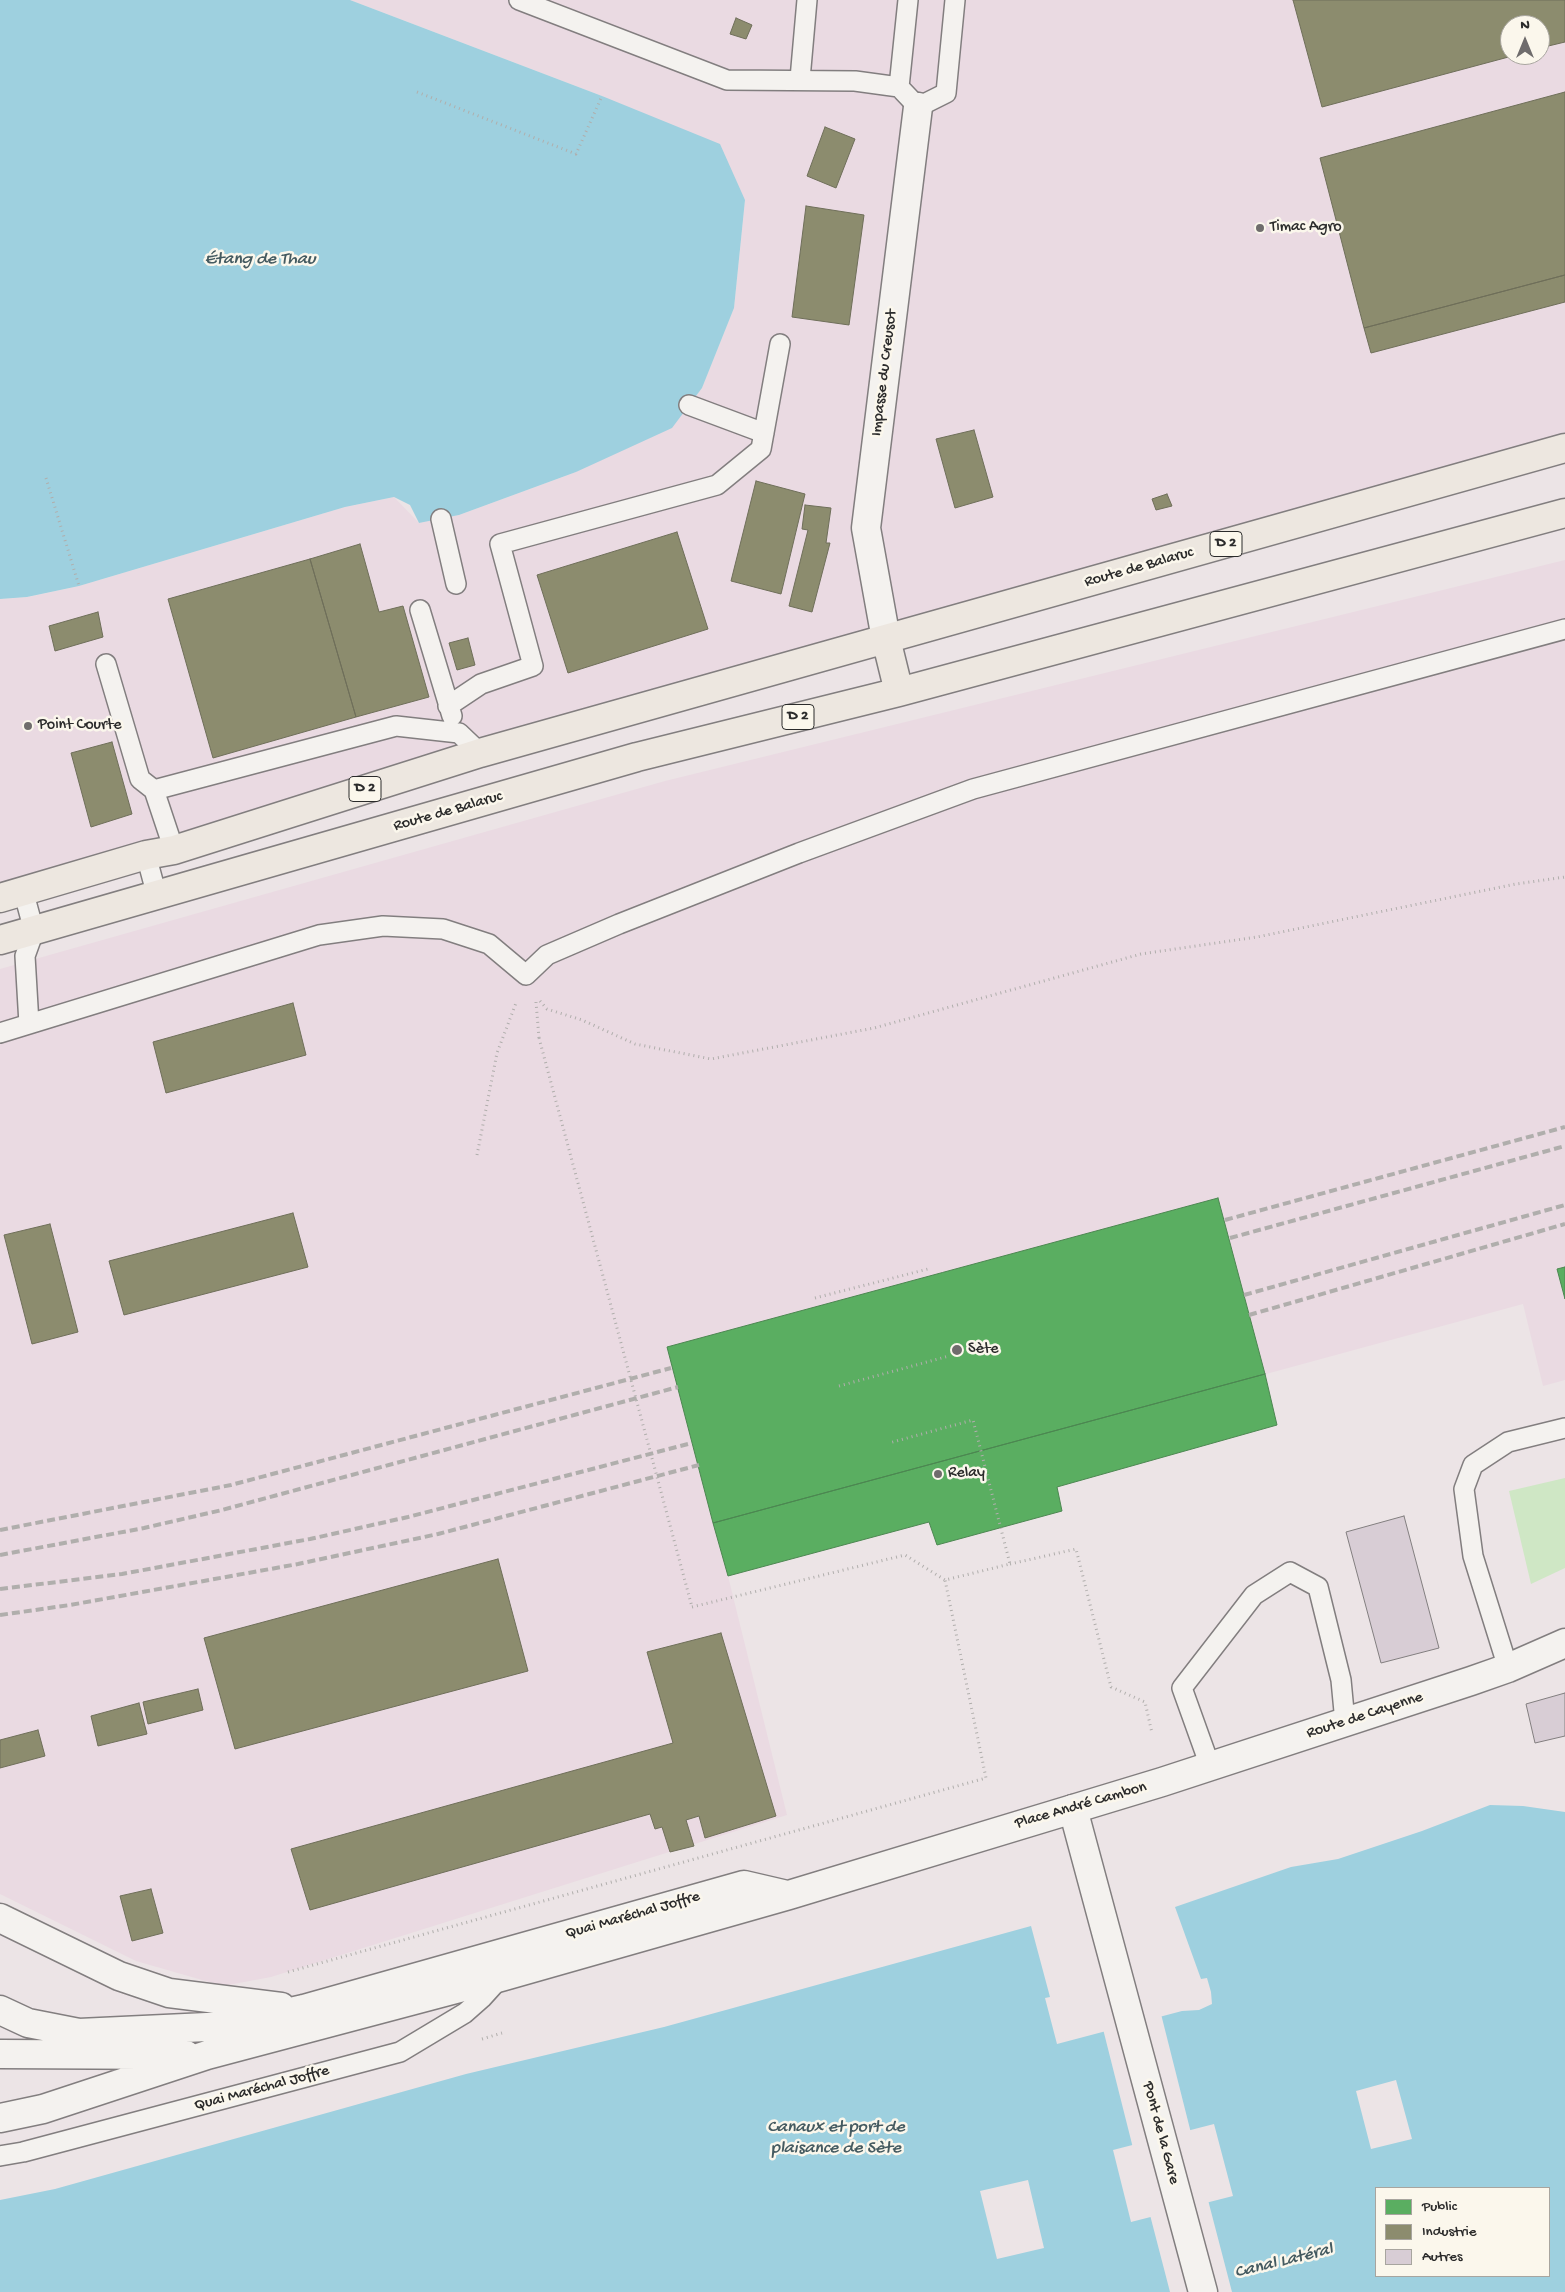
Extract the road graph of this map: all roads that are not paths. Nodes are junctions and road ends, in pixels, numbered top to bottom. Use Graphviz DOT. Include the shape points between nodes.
graph roads {
  1 [pos="519,0"];
  2 [pos="807,0"];
  3 [pos="908,0"];
  4 [pos="955,0"];
  5 [pos="800,80"];
  6 [pos="899,87"];
  7 [pos="918,107"];
  8 [pos="780,344"];
  9 [pos="688,404"];
  10 [pos="764,433"];
  11 [pos="1565,448"];
  12 [pos="1565,513"];
  13 [pos="441,519"];
  14 [pos="456,584"];
  15 [pos="420,610"];
  16 [pos="1565,629"];
  17 [pos="886,639"];
  18 [pos="106,664"];
  19 [pos="899,692"];
  20 [pos="448,706"];
  21 [pos="459,733"];
  22 [pos="480,753"];
  23 [pos="154,790"];
  24 [pos="174,850"];
  25 [pos="146,855"];
  26 [pos="12,894"];
  27 [pos="157,896"];
  28 [pos="34,931"];
  29 [pos="0,940"];
  30 [pos="29,1024"];
  31 [pos="0,1033"];
  32 [pos="1565,1428"];
  33 [pos="1565,1643"];
  34 [pos="1508,1668"];
  35 [pos="1345,1722"];
  36 [pos="1210,1766"];
  37 [pos="1162,1782"];
  38 [pos="1073,1809"];
  39 [pos="1000,1830"];
  40 [pos="789,1895"];
  41 [pos="0,1918"];
  42 [pos="501,1977"];
  43 [pos="304,2009"];
  44 [pos="0,2010"];
  45 [pos="0,2054"];
  46 [pos="207,2055"];
  47 [pos="0,2118"];
  48 [pos="0,2156"];
  49 [pos="1203,2292"];
  1 -- 5 [label="lane" via="727,80"];
  2 -- 5 [label="lane"];
  3 -- 6 [label="lane"];
  4 -- 7 [label="lane" via="946,93"];
  5 -- 6 [label="lane" via="856,81"];
  6 -- 7 [label="lane"];
  7 -- 17 [label="main road, Impasse du Creusot" via="866,528"];
  8 -- 10 [label="lane"];
  9 -- 10 [label="lane"];
  10 -- 20 [label="lane" via="761,449 717,485 500,544 533,666 481,684"];
  11 -- 17 [label="main road, Route de Balaruc / D 2"];
  12 -- 19 [label="main road, Route de Balaruc / D 2"];
  13 -- 14 [label="lane"];
  15 -- 20 [label="lane"];
  16 -- 30 [label="lane" via="974,789 798,853 610,928 547,955 526,975 489,944 443,929 383,926 319,935"];
  17 -- 19 [label="main road"];
  17 -- 22 [label="main road, Route de Balaruc / D 2"];
  18 -- 23 [label="lane" via="140,779"];
  19 -- 27 [label="main road, Route de Balaruc / D 2" via="637,757"];
  20 -- 21 [label="lane"];
  21 -- 22 [label="lane"];
  21 -- 23 [label="lane" via="396,726"];
  22 -- 24 [label="main road, Route de Balaruc / D 2"];
  23 -- 24 [label="lane"];
  24 -- 25 [label="main road, Route de Balaruc / D 2"];
  25 -- 26 [label="main road, Route de Balaruc / D 2"];
  25 -- 27 [label="lane"];
  26 -- 28 [label="lane"];
  27 -- 28 [label="main road, Route de Balaruc / D 2"];
  28 -- 29 [label="main road, Route de Balaruc / D 2"];
  28 -- 30 [label="lane" via="25,956"];
  30 -- 31 [label="lane"];
  32 -- 34 [label="lane" via="1508,1442 1473,1465 1464,1489 1473,1556"];
  33 -- 34 [label="main road, Route de Cayenne"];
  34 -- 35 [label="main road, Route de Cayenne"];
  35 -- 36 [label="main road, Route de Cayenne"];
  35 -- 36 [label="lane" via="1341,1680 1318,1587 1290,1572 1254,1595 1182,1688"];
  36 -- 37 [label="main road, Route de Cayenne"];
  37 -- 38 [label="main road, Place André Cambon"];
  38 -- 39 [label="main road, Place André Cambon"];
  38 -- 49 [label="main road, Pont de la Gare"];
  39 -- 40 [label="main road, Quai Maréchal Joffre"];
  40 -- 42 [label="main road, Quai Maréchal Joffre"];
  40 -- 43 [label="main road, Quai Maréchal Joffre" via="744,1885"];
  41 -- 43 [label="main road" via="119,1976 169,1993"];
  42 -- 46 [label="main road, Quai Maréchal Joffre"];
  42 -- 48 [label="lane, Quai Maréchal Joffre" via="465,2013 400,2052"];
  43 -- 44 [label="main road, Quai Maréchal Joffre" via="228,2026 79,2033 28,2023"];
  45 -- 46 [label="main road"];
  46 -- 47 [label="main road" via="42,2109"];
}
